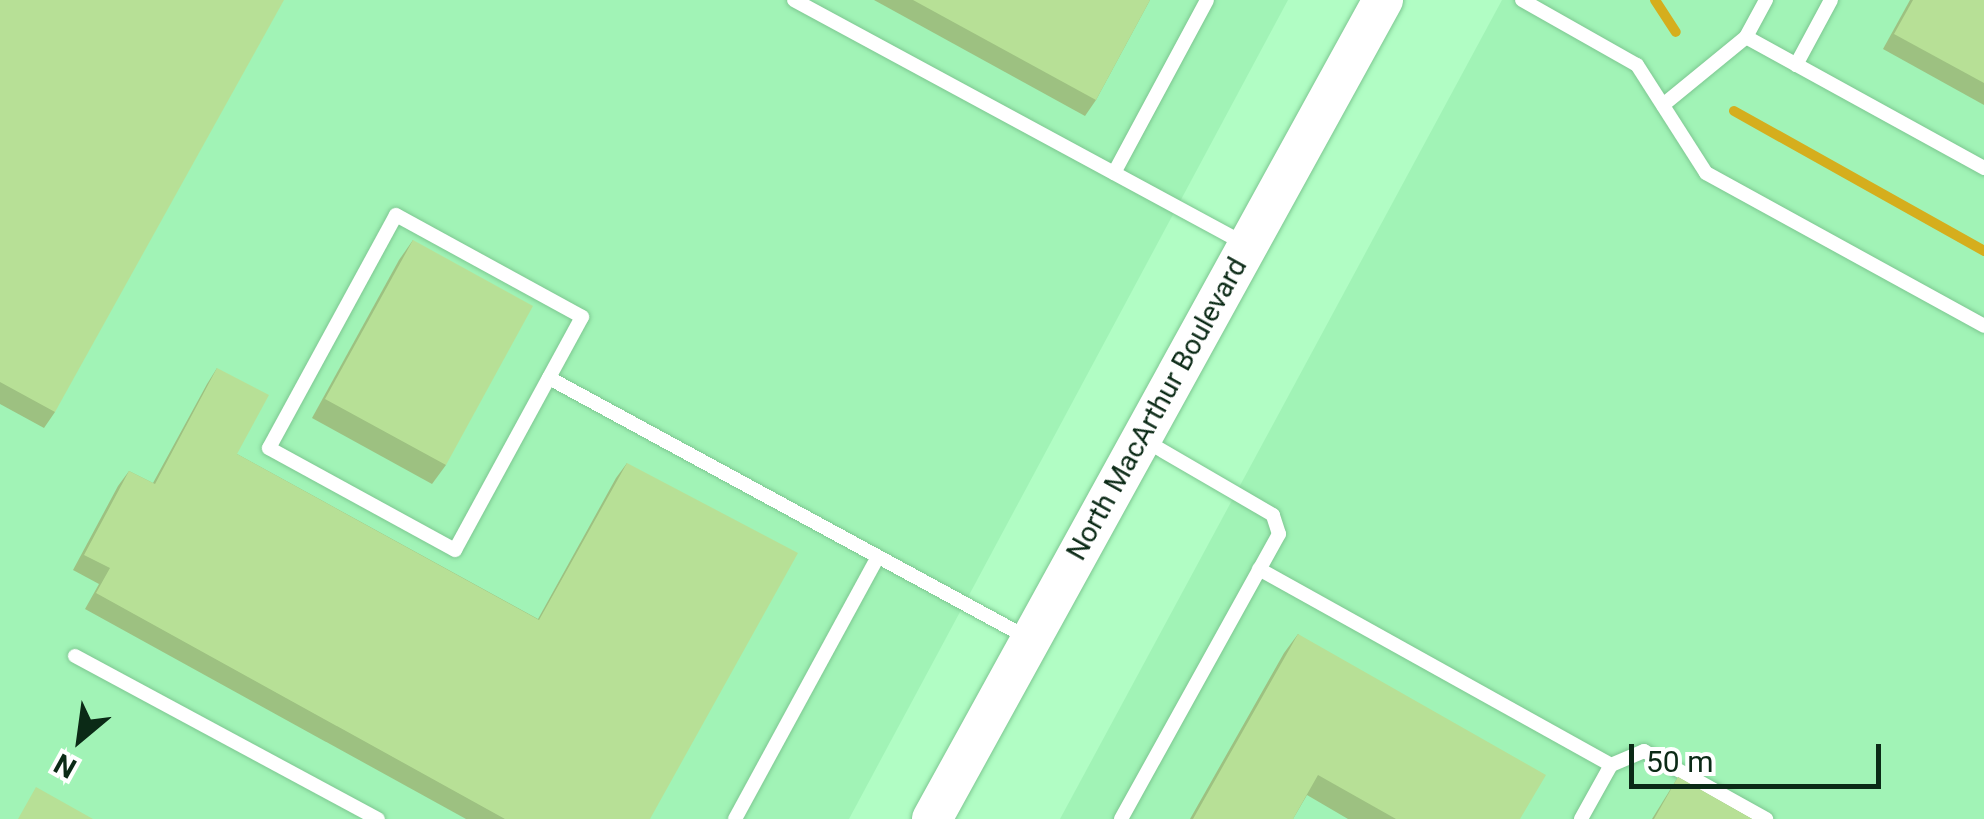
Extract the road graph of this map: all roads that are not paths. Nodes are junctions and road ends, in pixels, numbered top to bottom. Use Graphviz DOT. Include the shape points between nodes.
graph roads {
  1 [pos="794,0"];
  2 [pos="1207,0"];
  3 [pos="1383,0"];
  4 [pos="1522,0"];
  5 [pos="1766,0"];
  6 [pos="1832,0"];
  7 [pos="1746,37"];
  8 [pos="1796,64"];
  9 [pos="1662,105"];
  10 [pos="1984,168"];
  11 [pos="1114,173"];
  12 [pos="1248,245"];
  13 [pos="1984,326"];
  14 [pos="549,378"];
  15 [pos="1141,439"];
  16 [pos="878,557"];
  17 [pos="1259,570"];
  18 [pos="1031,639"];
  19 [pos="75,656"];
  20 [pos="1611,765"];
  21 [pos="378,819"];
  22 [pos="734,819"];
  23 [pos="932,819"];
  24 [pos="1121,819"];
  25 [pos="1581,819"];
  26 [pos="1766,819"];
  1 -- 11 [label="lane"];
  2 -- 11 [label="lane"];
  3 -- 12 [label="main road, North MacArthur Boulevard"];
  4 -- 9 [label="lane" via="1637,65"];
  5 -- 7 [label="lane"];
  6 -- 8 [label="lane"];
  7 -- 8 [label="lane"];
  7 -- 9 [label="lane"];
  8 -- 10 [label="lane"];
  9 -- 13 [label="lane" via="1706,173"];
  11 -- 12 [label="lane"];
  12 -- 15 [label="main road, North MacArthur Boulevard"];
  14 -- 14 [label="lane" via="455,550 269,448 396,216 582,318"];
  14 -- 16 [label="lane"];
  15 -- 17 [label="lane" via="1273,515 1279,534"];
  15 -- 18 [label="main road, North MacArthur Boulevard"];
  16 -- 18 [label="lane"];
  16 -- 22 [label="lane"];
  17 -- 20 [label="lane"];
  17 -- 24 [label="lane"];
  18 -- 23 [label="main road, North MacArthur Boulevard"];
  19 -- 21 [label="lane"];
  20 -- 25 [label="lane"];
  20 -- 26 [label="lane" via="1644,751"];
}
